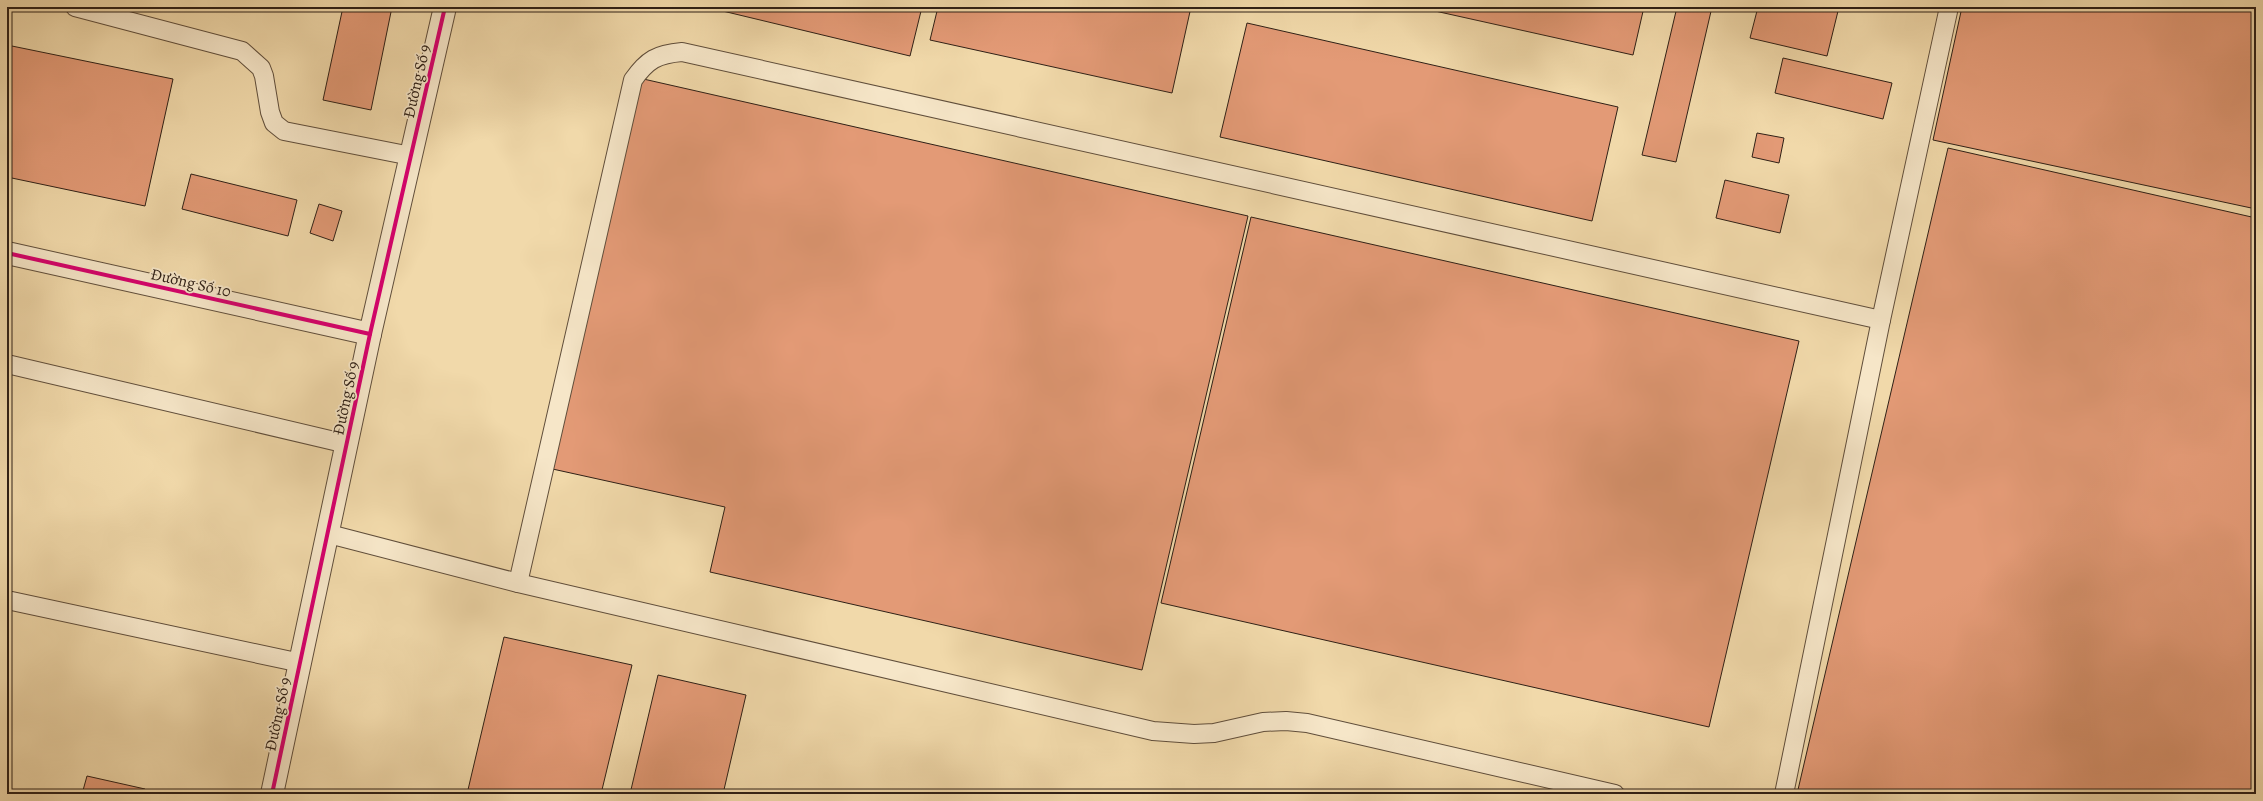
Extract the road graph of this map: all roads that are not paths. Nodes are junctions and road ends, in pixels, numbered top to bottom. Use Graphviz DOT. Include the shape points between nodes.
graph roads {
  1 [pos="75,7"];
  2 [pos="445,7"];
  3 [pos="1949,7"];
  4 [pos="411,156"];
  5 [pos="7,253"];
  6 [pos="1881,320"];
  7 [pos="370,334"];
  8 [pos="7,364"];
  9 [pos="347,444"];
  10 [pos="328,534"];
  11 [pos="518,583"];
  12 [pos="7,600"];
  13 [pos="301,662"];
  14 [pos="272,794"];
  15 [pos="1615,794"];
  16 [pos="1784,794"];
  1 -- 4 [label="lane" via="242,51 261,68 274,124 284,131"];
  2 -- 4 [label="street, Đường Số 9"];
  3 -- 6 [label="lane"];
  4 -- 7 [label="street, Đường Số 9"];
  5 -- 7 [label="street, Đường Số 10"];
  6 -- 11 [label="lane" via="682,52 667,53 644,65 633,80"];
  6 -- 16 [label="lane"];
  7 -- 9 [label="street, Đường Số 9"];
  8 -- 9 [label="lane"];
  9 -- 10 [label="street, Đường Số 9"];
  10 -- 11 [label="lane"];
  10 -- 13 [label="street, Đường Số 9"];
  11 -- 15 [label="lane" via="1153,731 1194,734 1263,722 1307,722"];
  12 -- 13 [label="lane"];
  13 -- 14 [label="street, Đường Số 9"];
}
